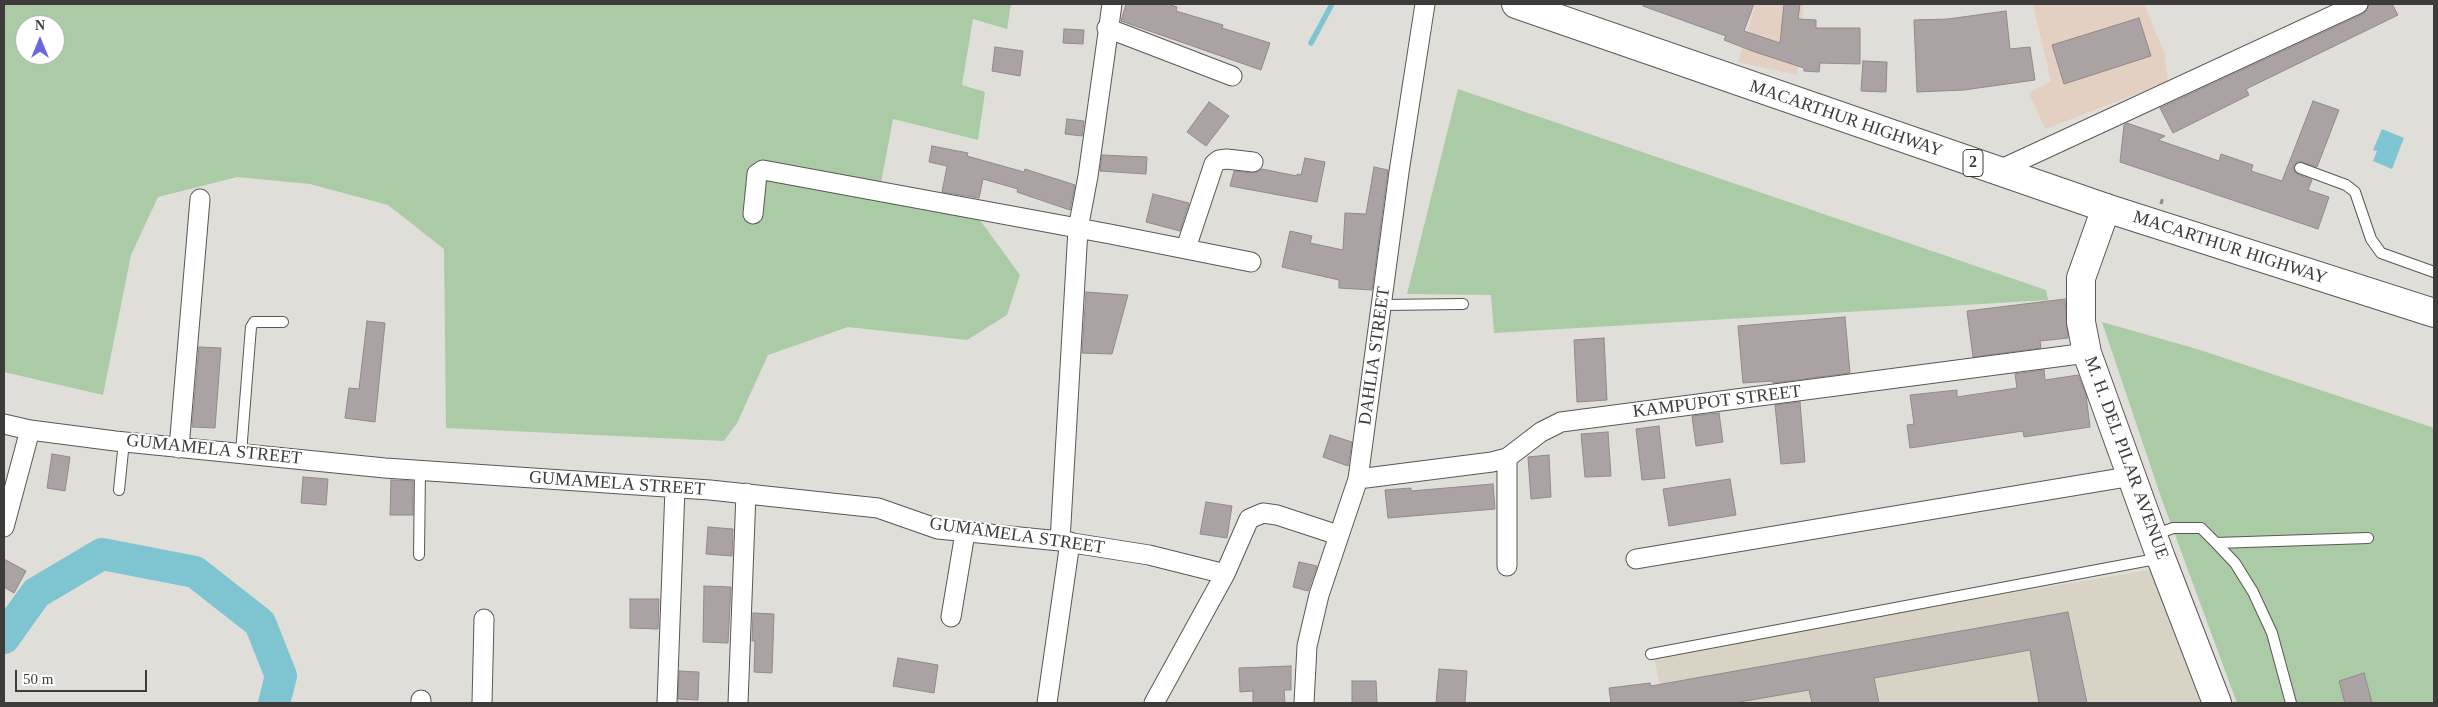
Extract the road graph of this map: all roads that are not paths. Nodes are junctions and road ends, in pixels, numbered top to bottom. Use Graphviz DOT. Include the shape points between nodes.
graph roads {
  1 [pos="1112,4"];
  2 [pos="1425,4"];
  3 [pos="1516,4"];
  4 [pos="2357,4"];
  5 [pos="1107,28"];
  6 [pos="1232,76"];
  7 [pos="1253,162"];
  8 [pos="2300,168"];
  9 [pos="1997,171"];
  10 [pos="200,199"];
  11 [pos="2106,208"];
  12 [pos="753,214"];
  13 [pos="1078,229"];
  14 [pos="1186,248"];
  15 [pos="1251,262"];
  16 [pos="2434,272"];
  17 [pos="1463,304"];
  18 [pos="1382,305"];
  19 [pos="2434,313"];
  20 [pos="283,322"];
  21 [pos="2087,353"];
  22 [pos="4,424"];
  23 [pos="30,430"];
  24 [pos="124,441"];
  25 [pos="179,448"];
  26 [pos="241,453"];
  27 [pos="1507,458"];
  28 [pos="420,471"];
  29 [pos="2133,476"];
  30 [pos="1358,478"];
  31 [pos="675,488"];
  32 [pos="119,490"];
  33 [pos="746,493"];
  34 [pos="4,525"];
  35 [pos="965,533"];
  36 [pos="1338,535"];
  37 [pos="2368,538"];
  38 [pos="1065,542"];
  39 [pos="2216,543"];
  40 [pos="2157,547"];
  41 [pos="419,555"];
  42 [pos="1636,559"];
  43 [pos="1507,566"];
  44 [pos="1225,574"];
  45 [pos="951,617"];
  46 [pos="484,619"];
  47 [pos="1651,654"];
  48 [pos="482,703"];
  49 [pos="667,703"];
  50 [pos="738,703"];
  51 [pos="1047,703"];
  52 [pos="1154,703"];
  53 [pos="1304,703"];
  54 [pos="2217,703"];
  55 [pos="2291,703"];
  1 -- 5 [label="street"];
  2 -- 18 [label="street, DAHLIA STREET"];
  3 -- 9 [label="main road, MACARTHUR HIGHWAY / 2"];
  4 -- 9 [label="street"];
  5 -- 6 [label="street"];
  5 -- 13 [label="street"];
  7 -- 14 [label="street" via="1227,159 1214,164"];
  8 -- 16 [label="lane" via="2346,184 2355,192 2371,239 2381,253"];
  9 -- 11 [label="main road, MACARTHUR HIGHWAY / 2"];
  10 -- 25 [label="street"];
  11 -- 19 [label="main road, MACARTHUR HIGHWAY / 2"];
  11 -- 21 [label="main road, M. H. DEL PILAR AVENUE" via="2081,278 2081,322"];
  12 -- 13 [label="street" via="757,174 763,170"];
  13 -- 14 [label="street"];
  13 -- 38 [label="street"];
  14 -- 15 [label="street"];
  17 -- 18 [label="lane"];
  18 -- 30 [label="street, DAHLIA STREET"];
  20 -- 26 [label="lane" via="254,322 251,326"];
  21 -- 27 [label="street, KAMPUPOT STREET" via="1561,422 1541,432"];
  21 -- 29 [label="main road, M. H. DEL PILAR AVENUE"];
  22 -- 23 [label="street, GUMAMELA STREET"];
  23 -- 24 [label="street, GUMAMELA STREET"];
  23 -- 34 [label="street"];
  24 -- 25 [label="street, GUMAMELA STREET"];
  24 -- 32 [label="lane"];
  25 -- 26 [label="street, GUMAMELA STREET"];
  26 -- 28 [label="street, GUMAMELA STREET"];
  27 -- 30 [label="street, KAMPUPOT STREET"];
  27 -- 43 [label="street"];
  28 -- 31 [label="street, GUMAMELA STREET"];
  28 -- 41 [label="lane"];
  29 -- 40 [label="main road, M. H. DEL PILAR AVENUE"];
  29 -- 42 [label="street"];
  30 -- 36 [label="street, DAHLIA STREET"];
  31 -- 33 [label="street, GUMAMELA STREET"];
  31 -- 49 [label="street"];
  33 -- 35 [label="street, GUMAMELA STREET" via="878,508 938,529"];
  33 -- 50 [label="street"];
  35 -- 38 [label="street, GUMAMELA STREET"];
  35 -- 45 [label="street"];
  36 -- 44 [label="street" via="1263,513 1249,519"];
  36 -- 53 [label="street, DAHLIA STREET" via="1307,646"];
  37 -- 39 [label="lane"];
  38 -- 44 [label="street, GUMAMELA STREET" via="1149,555"];
  38 -- 51 [label="street"];
  39 -- 40 [label="lane" via="2201,528 2173,528"];
  39 -- 55 [label="lane" via="2249,584 2272,633"];
  40 -- 47 [label="lane"];
  40 -- 54 [label="main road, M. H. DEL PILAR AVENUE"];
  44 -- 52 [label="street"];
  46 -- 48 [label="street"];
}
